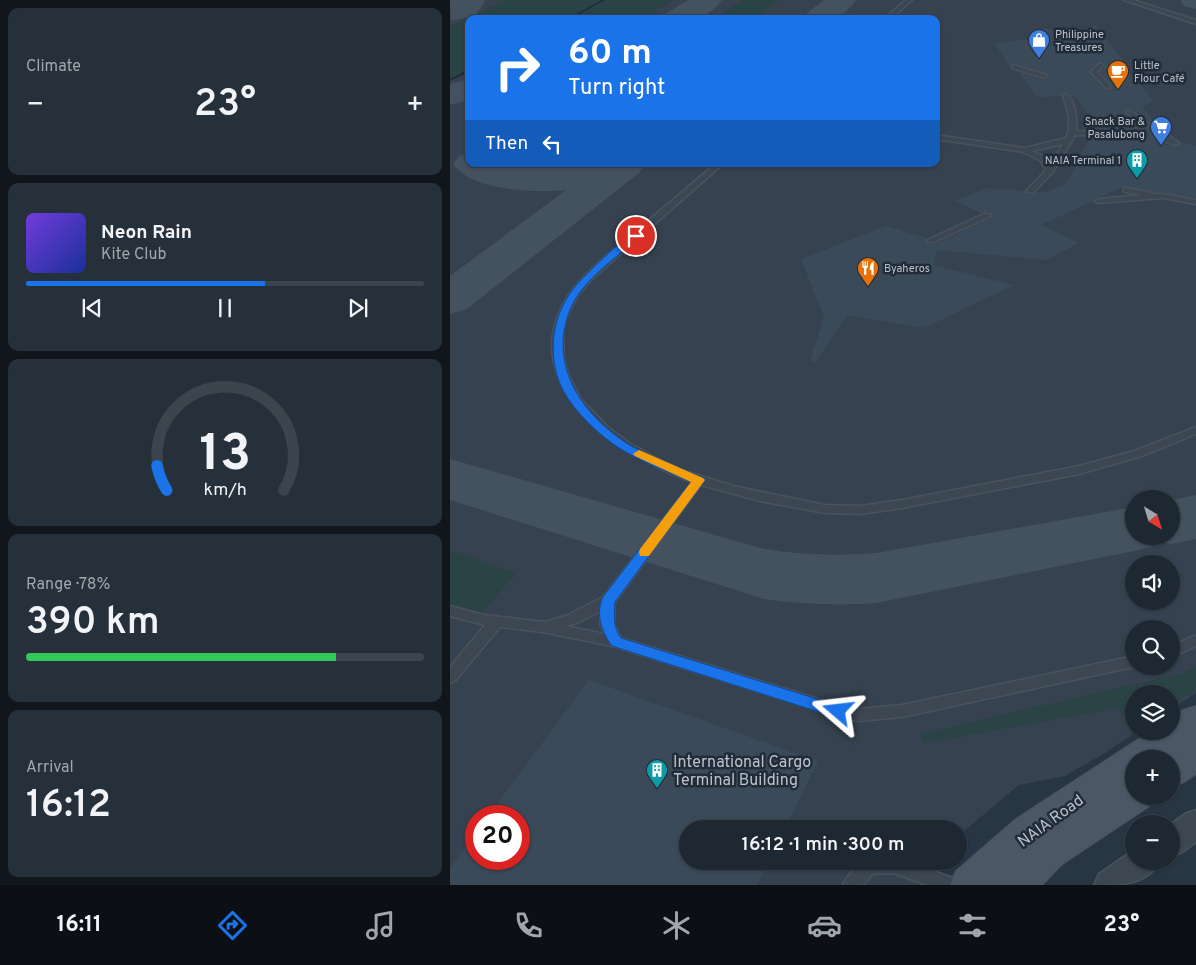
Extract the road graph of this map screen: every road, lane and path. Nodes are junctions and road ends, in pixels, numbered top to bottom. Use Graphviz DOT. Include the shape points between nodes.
graph roads {
  1 [pos="909,0"];
  2 [pos="1127,0"];
  3 [pos="892,15"];
  4 [pos="1196,22"];
  5 [pos="1100,65"];
  6 [pos="1014,67"];
  7 [pos="1044,76"];
  8 [pos="1108,87"];
  9 [pos="1066,96"];
  10 [pos="1129,112"];
  11 [pos="1147,125"];
  12 [pos="1103,134"];
  13 [pos="1162,135"];
  14 [pos="1071,136"];
  15 [pos="940,138"];
  16 [pos="1175,142"];
  17 [pos="1025,150"];
  18 [pos="715,167"];
  19 [pos="1050,170"];
  20 [pos="1127,190"];
  21 [pos="1030,191"];
  22 [pos="1163,196"];
  23 [pos="1099,202"];
  24 [pos="1196,202"];
  25 [pos="987,216"];
  26 [pos="931,240"];
  27 [pos="1196,430"];
  28 [pos="699,480"];
  29 [pos="608,601"];
  30 [pos="450,611"];
  31 [pos="497,621"];
  32 [pos="545,628"];
  33 [pos="1196,640"];
  34 [pos="616,642"];
  35 [pos="1180,648"];
  36 [pos="1125,664"];
  37 [pos="450,677"];
  38 [pos="1196,721"];
  39 [pos="1152,750"];
  40 [pos="1196,753"];
  41 [pos="1180,764"];
  42 [pos="1125,768"];
  43 [pos="1125,801"];
  44 [pos="1196,824"];
  45 [pos="1180,836"];
  46 [pos="1131,870"];
  47 [pos="852,885"];
  48 [pos="950,885"];
  49 [pos="971,885"];
  50 [pos="1013,885"];
  51 [pos="1110,885"];
  1 -- 3 [label="lane"];
  2 -- 4 [label="lane"];
  5 -- 8 [label="lane" via="1094,72"];
  6 -- 7 [label="lane"];
  9 -- 14 [label="lane" via="1071,109"];
  10 -- 11 [label="lane"];
  12 -- 14 [label="lane"];
  13 -- 16 [label="lane"];
  14 -- 17 [label="lane"];
  14 -- 19 [label="lane"];
  15 -- 17 [label="lane"];
  17 -- 19 [label="lane" via="1040,156"];
  18 -- 28 [label="lane" via="595,270 565,309 558,337 564,382 576,402 598,426 629,449"];
  19 -- 21 [label="lane"];
  20 -- 22 [label="lane"];
  22 -- 23 [label="lane"];
  22 -- 24 [label="lane"];
  25 -- 26 [label="lane"];
  27 -- 28 [label="lane" via="1136,454 1077,471 847,511 766,498"];
  28 -- 29 [label="lane"];
  29 -- 32 [label="lane"];
  29 -- 34 [label="lane" via="607,624"];
  30 -- 31 [label="lane"];
  31 -- 32 [label="lane"];
  31 -- 37 [label="lane"];
  32 -- 34 [label="lane"];
  33 -- 35 [label="lane"];
  34 -- 36 [label="lane" via="858,715 902,711"];
  38 -- 39 [label="street"];
  40 -- 41 [label="street"];
  42 -- 49 [label="street, NAIA Road" via="1030,832"];
  43 -- 50 [label="street, NAIA Road" via="1048,852"];
  44 -- 45 [label="street"];
  46 -- 51 [label="street"];
  47 -- 48 [label="lane" via="869,866 893,864"];
}
